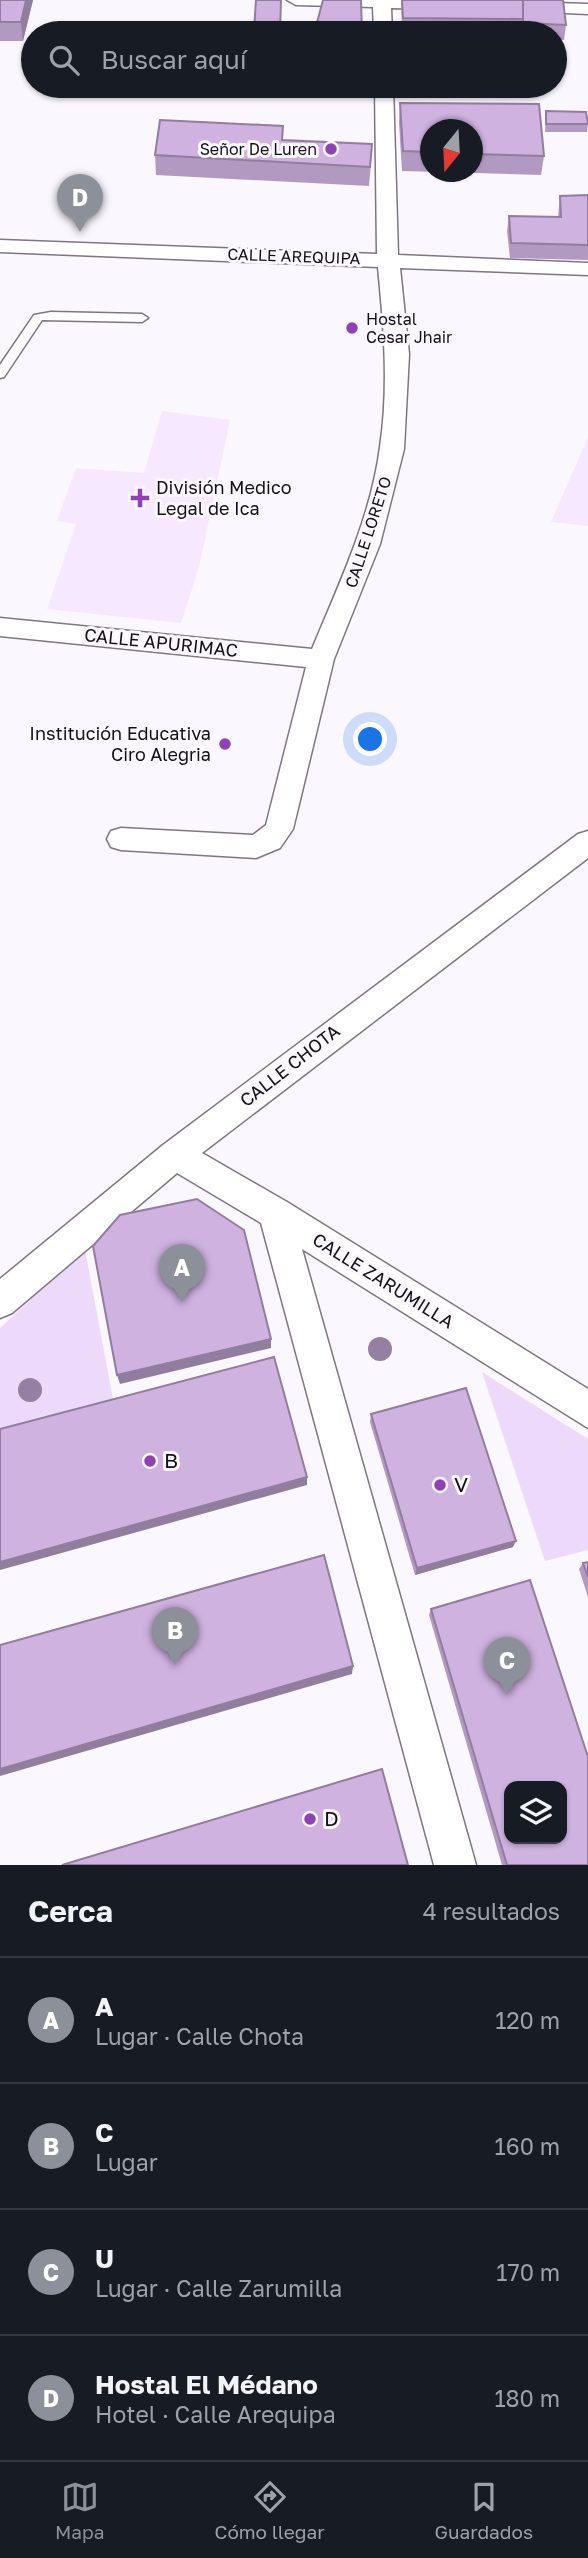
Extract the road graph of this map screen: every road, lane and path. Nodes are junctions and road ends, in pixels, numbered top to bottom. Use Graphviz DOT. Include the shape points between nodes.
graph roads {
  1 [pos="296,0"];
  2 [pos="382,1"];
  3 [pos="464,5"];
  4 [pos="506,6"];
  5 [pos="588,9"];
  6 [pos="383,21"];
  7 [pos="384,98"];
  8 [pos="0,246"];
  9 [pos="388,259"];
  10 [pos="588,269"];
  11 [pos="142,318"];
  12 [pos="0,374"];
  13 [pos="0,627"];
  14 [pos="321,659"];
  15 [pos="121,839"];
  16 [pos="270,840"];
  17 [pos="588,842"];
  18 [pos="175,1155"];
  19 [pos="275,1213"];
  20 [pos="0,1301"];
  21 [pos="588,1410"];
  22 [pos="455,1865"];
  1 -- 2 [label="street"];
  2 -- 3 [label="street"];
  2 -- 6 [label="street"];
  4 -- 5 [label="street"];
  7 -- 9 [label="street, CALLE LORETO"];
  8 -- 9 [label="street, CALLE AREQUIPA"];
  9 -- 10 [label="street, CALLE AREQUIPA"];
  9 -- 14 [label="street, CALLE LORETO" via="398,354 392,449 368,544"];
  11 -- 12 [label="lane" via="38,317"];
  13 -- 14 [label="street, CALLE APURIMAC"];
  14 -- 16 [label="street, CALLE LORETO" via="279,829"];
  15 -- 16 [label="street" via="256,847"];
  17 -- 18 [label="street, CALLE CHOTA"];
  18 -- 19 [label="street, CALLE ZARUMILLA"];
  18 -- 20 [label="street, CALLE CHOTA"];
  19 -- 21 [label="street, CALLE ZARUMILLA"];
  19 -- 22 [label="street"];
}
